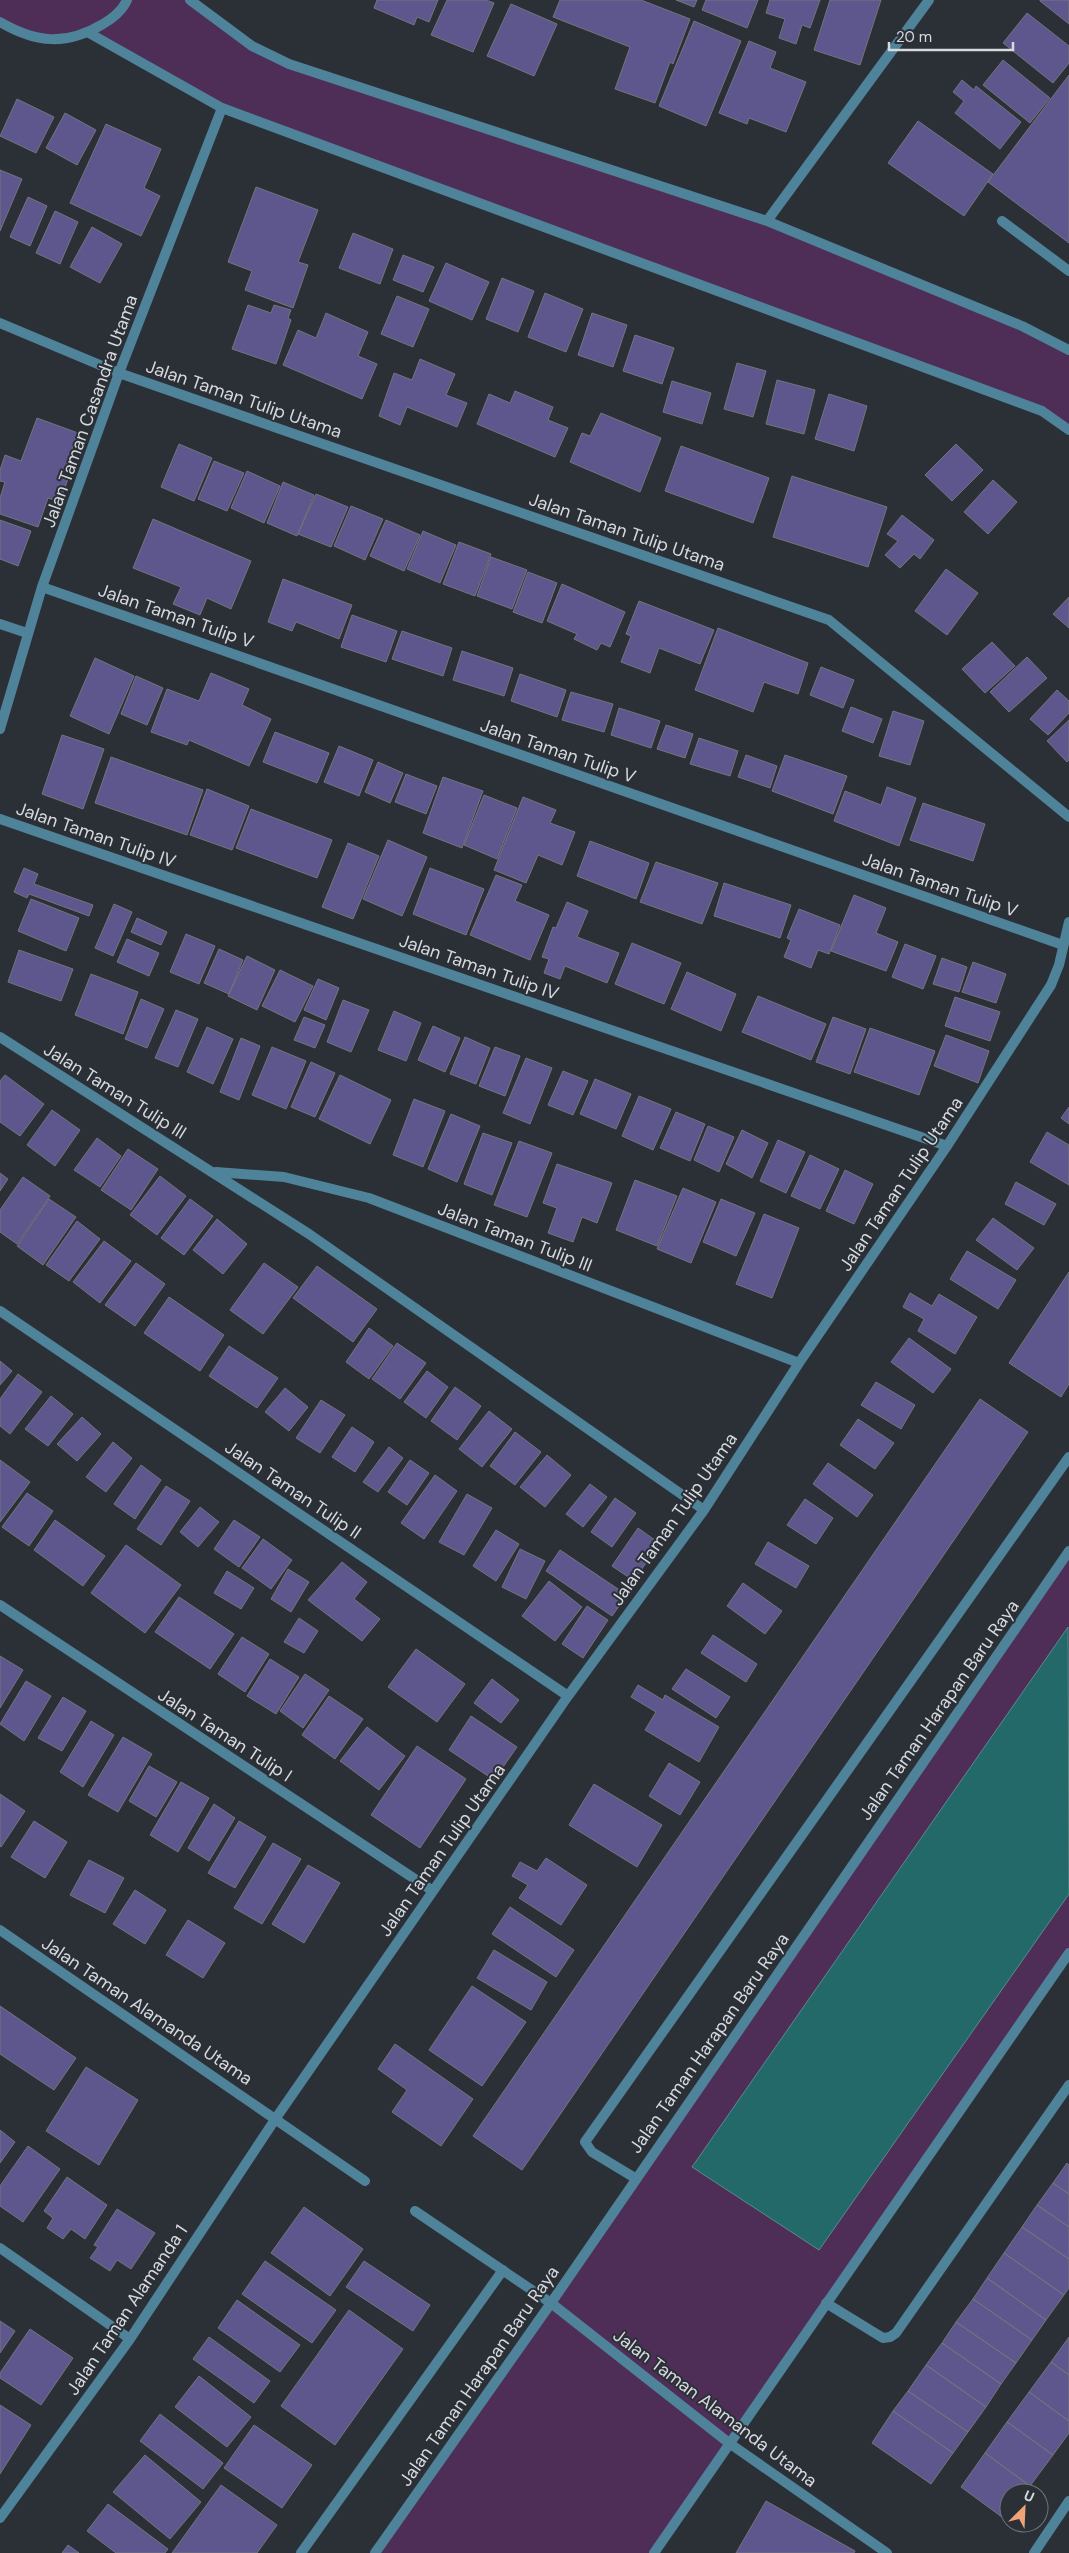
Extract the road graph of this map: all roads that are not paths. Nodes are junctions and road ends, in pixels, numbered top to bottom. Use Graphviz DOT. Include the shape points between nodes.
graph roads {
  1 [pos="127,0"];
  2 [pos="190,0"];
  3 [pos="929,0"];
  4 [pos="0,22"];
  5 [pos="89,33"];
  6 [pos="222,108"];
  7 [pos="767,221"];
  8 [pos="1002,221"];
  9 [pos="1069,271"];
  10 [pos="0,323"];
  11 [pos="14,330"];
  12 [pos="0,331"];
  13 [pos="1069,350"];
  14 [pos="119,373"];
  15 [pos="1069,430"];
  16 [pos="42,587"];
  17 [pos="0,624"];
  18 [pos="27,633"];
  19 [pos="0,729"];
  20 [pos="1069,818"];
  21 [pos="0,819"];
  22 [pos="1069,922"];
  23 [pos="1063,945"];
  24 [pos="0,1037"];
  25 [pos="947,1146"];
  26 [pos="212,1171"];
  27 [pos="0,1311"];
  28 [pos="799,1363"];
  29 [pos="1069,1458"];
  30 [pos="704,1510"];
  31 [pos="1069,1550"];
  32 [pos="0,1605"];
  33 [pos="568,1696"];
  34 [pos="433,1892"];
  35 [pos="0,1930"];
  36 [pos="1069,1953"];
  37 [pos="1069,2085"];
  38 [pos="276,2118"];
  39 [pos="635,2178"];
  40 [pos="366,2181"];
  41 [pos="415,2211"];
  42 [pos="0,2248"];
  43 [pos="504,2270"];
  44 [pos="551,2303"];
  45 [pos="826,2303"];
  46 [pos="130,2339"];
  47 [pos="728,2443"];
  48 [pos="1069,2501"];
  49 [pos="0,2518"];
  50 [pos="300,2553"];
  51 [pos="375,2553"];
  52 [pos="654,2553"];
  53 [pos="887,2553"];
  54 [pos="1034,2553"];
  1 -- 5 [label="street" via="109,21"];
  2 -- 7 [label="street" via="252,46 289,64"];
  3 -- 7 [label="street"];
  4 -- 5 [label="street" via="20,34 43,39 66,39"];
  5 -- 6 [label="street"];
  6 -- 14 [label="street, Jalan Taman Casandra Utama"];
  6 -- 15 [label="street" via="1042,411"];
  7 -- 13 [label="street" via="1022,326"];
  8 -- 9 [label="street"];
  10 -- 11 [label="street, Jalan Taman Tulip Utama"];
  11 -- 12 [label="street"];
  11 -- 14 [label="street, Jalan Taman Tulip Utama"];
  14 -- 16 [label="street, Jalan Taman Casandra Utama"];
  14 -- 20 [label="street, Jalan Taman Tulip Utama" via="829,620"];
  16 -- 18 [label="street, Jalan Taman Casandra Utama"];
  16 -- 23 [label="street, Jalan Taman Tulip V"];
  17 -- 18 [label="street"];
  18 -- 19 [label="street, Jalan Taman Casandra Utama"];
  21 -- 25 [label="street, Jalan Taman Tulip IV"];
  22 -- 23 [label="street, Jalan Taman Tulip Utama"];
  23 -- 25 [label="street, Jalan Taman Tulip Utama" via="1051,985"];
  24 -- 26 [label="street, Jalan Taman Tulip III"];
  25 -- 28 [label="street, Jalan Taman Tulip Utama"];
  26 -- 28 [label="street, Jalan Taman Tulip III" via="284,1177 369,1198"];
  26 -- 30 [label="street, Jalan Taman Tulip III" via="309,1234"];
  27 -- 33 [label="street, Jalan Taman Tulip II"];
  28 -- 30 [label="street, Jalan Taman Tulip Utama"];
  29 -- 39 [label="street" via="585,2142 592,2152"];
  30 -- 33 [label="street, Jalan Taman Tulip Utama"];
  31 -- 39 [label="street, Jalan Taman Harapan Baru Raya"];
  32 -- 34 [label="street, Jalan Taman Tulip I"];
  33 -- 34 [label="street, Jalan Taman Tulip Utama"];
  34 -- 38 [label="street, Jalan Taman Tulip Utama"];
  35 -- 38 [label="street, Jalan Taman Alamanda Utama"];
  36 -- 45 [label="street"];
  37 -- 45 [label="street" via="896,2333 890,2338 882,2338"];
  38 -- 40 [label="street, Jalan Taman Alamanda Utama"];
  38 -- 46 [label="street, Jalan Taman Alamanda 1"];
  39 -- 44 [label="street, Jalan Taman Harapan Baru Raya"];
  41 -- 43 [label="street, Jalan Taman Alamanda Utama"];
  42 -- 46 [label="street"];
  43 -- 44 [label="street, Jalan Taman Alamanda Utama"];
  43 -- 50 [label="street"];
  44 -- 47 [label="street, Jalan Taman Alamanda Utama"];
  44 -- 51 [label="street, Jalan Taman Harapan Baru Raya"];
  45 -- 47 [label="street"];
  46 -- 49 [label="street, Jalan Taman Alamanda 1"];
  47 -- 52 [label="street"];
  47 -- 53 [label="street, Jalan Taman Alamanda Utama"];
  48 -- 54 [label="street"];
}
